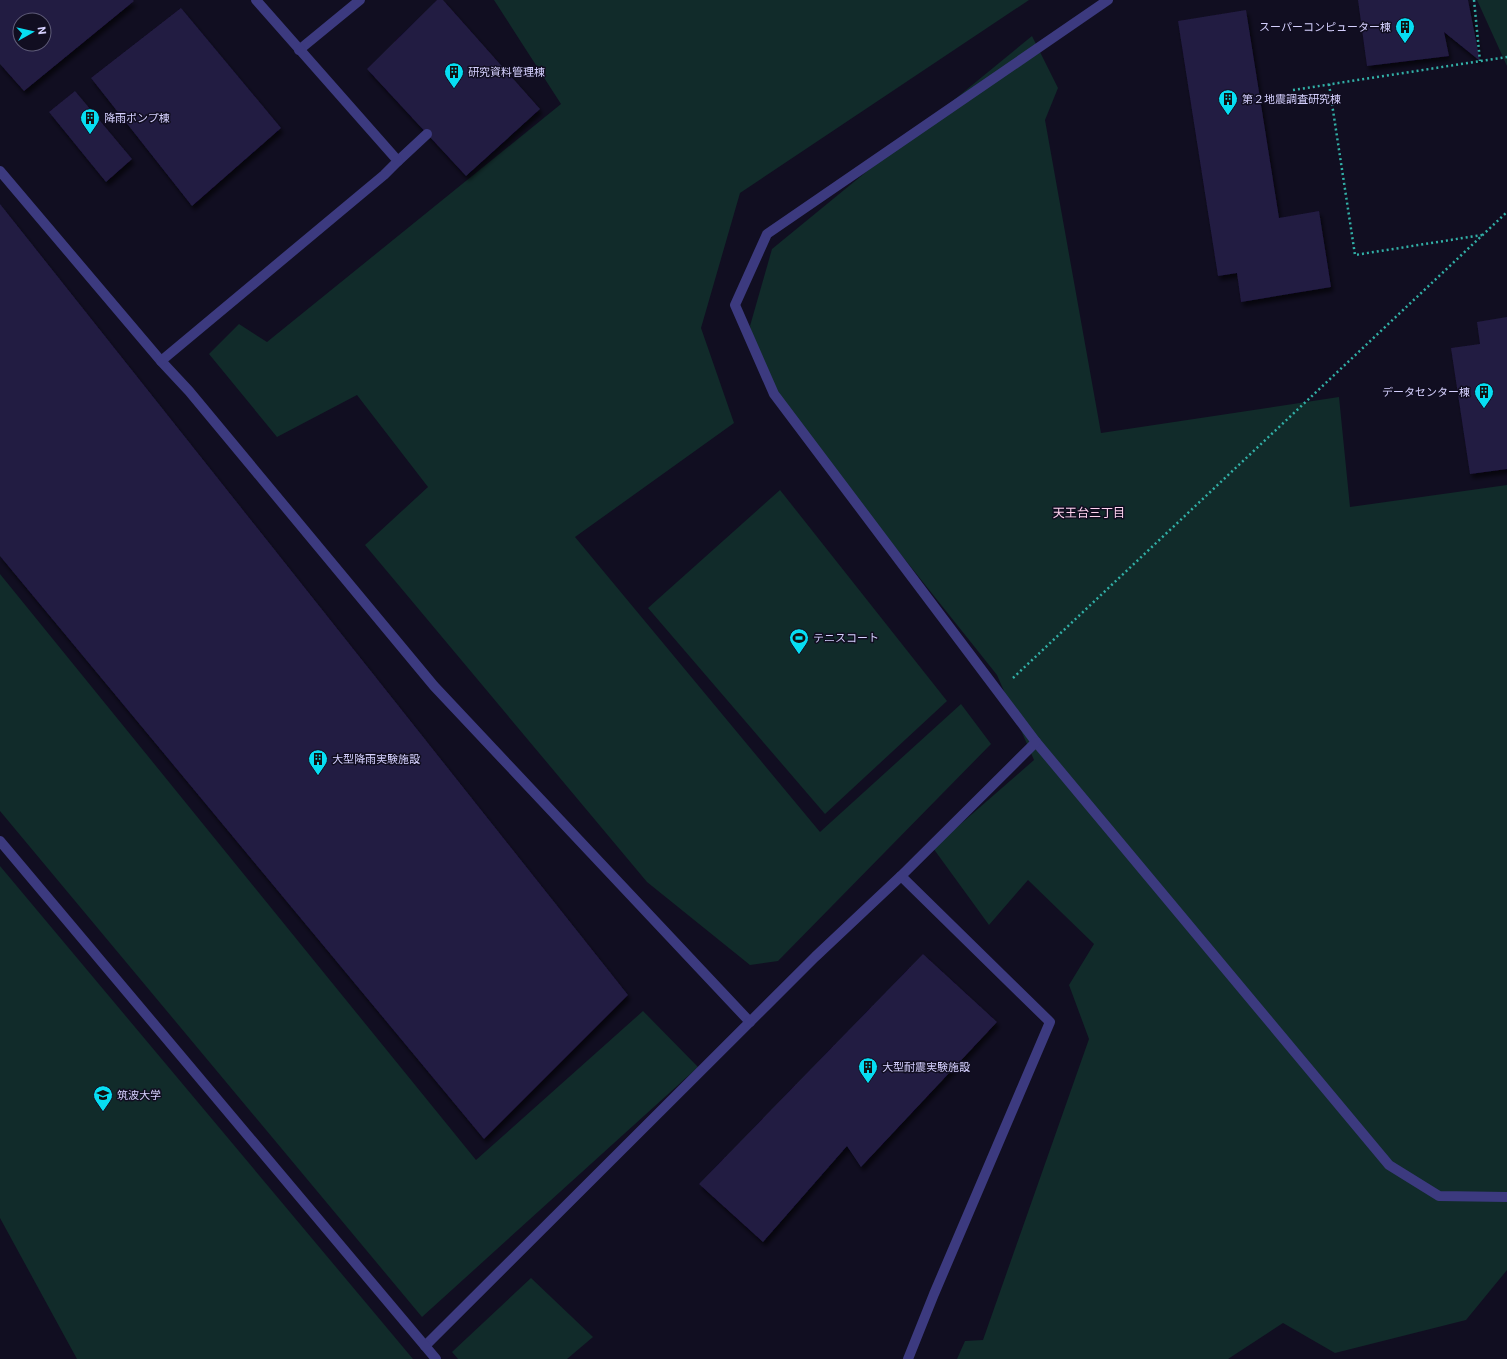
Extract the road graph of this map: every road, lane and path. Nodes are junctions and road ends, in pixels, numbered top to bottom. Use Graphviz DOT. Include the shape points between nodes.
graph roads {
  1 [pos="256,0"];
  2 [pos="360,0"];
  3 [pos="1108,0"];
  4 [pos="1474,0"];
  5 [pos="299,50"];
  6 [pos="1507,57"];
  7 [pos="1480,61"];
  8 [pos="1329,84"];
  9 [pos="1293,90"];
  10 [pos="427,134"];
  11 [pos="398,161"];
  12 [pos="0,171"];
  13 [pos="1507,212"];
  14 [pos="1482,235"];
  15 [pos="161,361"];
  16 [pos="998,692"];
  17 [pos="1036,742"];
  18 [pos="0,841"];
  19 [pos="901,876"];
  20 [pos="750,1022"];
  21 [pos="1507,1197"];
  22 [pos="425,1346"];
  23 [pos="436,1359"];
  24 [pos="908,1359"];
  1 -- 5 [label="street"];
  2 -- 5 [label="street"];
  3 -- 16 [label="street" via="767,234 735,305 774,394"];
  4 -- 7 [label="path"];
  5 -- 11 [label="street"];
  6 -- 7 [label="path"];
  7 -- 8 [label="path"];
  8 -- 9 [label="path"];
  8 -- 14 [label="path" via="1355,254"];
  10 -- 11 [label="street"];
  11 -- 15 [label="street"];
  12 -- 15 [label="street"];
  13 -- 14 [label="path"];
  14 -- 16 [label="path"];
  15 -- 20 [label="street" via="189,391 434,686"];
  16 -- 17 [label="street"];
  17 -- 19 [label="street"];
  17 -- 21 [label="street" via="1389,1165 1439,1196"];
  18 -- 22 [label="street"];
  19 -- 20 [label="street"];
  19 -- 24 [label="street" via="1050,1022"];
  20 -- 22 [label="street"];
  22 -- 23 [label="street"];
}
